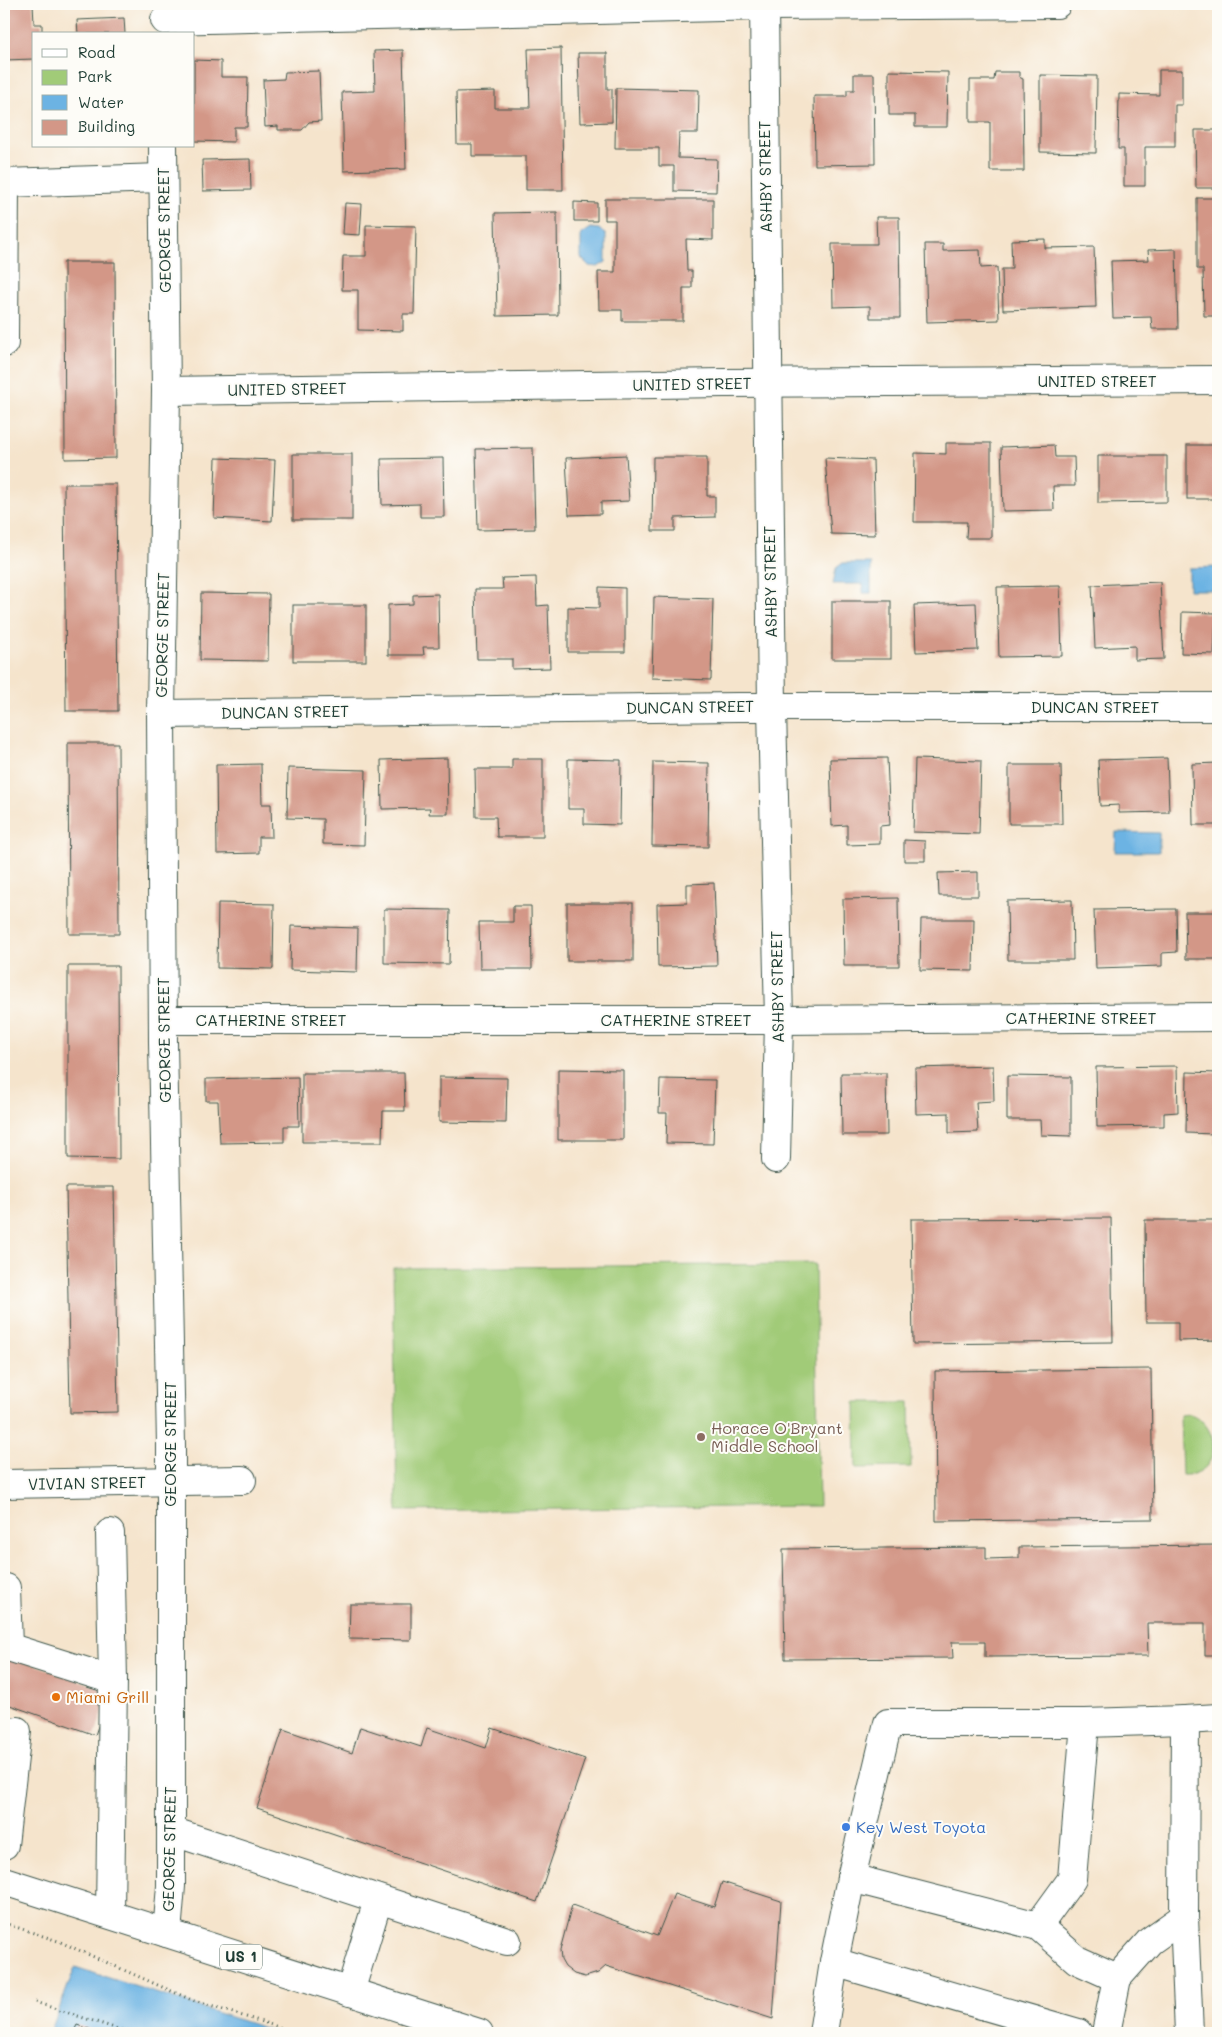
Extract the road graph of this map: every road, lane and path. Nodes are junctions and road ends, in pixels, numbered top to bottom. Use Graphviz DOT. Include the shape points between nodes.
graph roads {
  1 [pos="1057,4"];
  2 [pos="764,5"];
  3 [pos="165,19"];
  4 [pos="163,148"];
  5 [pos="162,178"];
  6 [pos="4,183"];
  7 [pos="4,343"];
  8 [pos="1218,380"];
  9 [pos="768,383"];
  10 [pos="166,391"];
  11 [pos="772,707"];
  12 [pos="1218,707"];
  13 [pos="161,714"];
  14 [pos="1218,1017"];
  15 [pos="163,1020"];
  16 [pos="779,1020"];
  17 [pos="776,1159"];
  18 [pos="242,1480"];
  19 [pos="170,1481"];
  20 [pos="4,1484"];
  21 [pos="110,1533"];
  22 [pos="6,1588"];
  23 [pos="113,1680"];
  24 [pos="1218,1718"];
  25 [pos="1186,1720"];
  26 [pos="1084,1724"];
  27 [pos="17,1731"];
  28 [pos="171,1831"];
  29 [pos="4,1845"];
  30 [pos="851,1878"];
  31 [pos="4,1881"];
  32 [pos="378,1900"];
  33 [pos="110,1914"];
  34 [pos="1184,1918"];
  35 [pos="4,1924"];
  36 [pos="1038,1926"];
  37 [pos="167,1933"];
  38 [pos="506,1942"];
  39 [pos="834,1962"];
  40 [pos="1117,1978"];
  41 [pos="350,1992"];
  42 [pos="35,2002"];
  43 [pos="130,2033"];
  44 [pos="298,2033"];
  45 [pos="479,2033"];
  46 [pos="823,2033"];
  47 [pos="1078,2033"];
  48 [pos="1106,2033"];
  49 [pos="1190,2033"];
  1 -- 2 [label="street"];
  2 -- 3 [label="street"];
  2 -- 9 [label="street, ASHBY STREET"];
  4 -- 5 [label="street, GEORGE STREET"];
  5 -- 6 [label="street"];
  5 -- 10 [label="street, GEORGE STREET"];
  6 -- 7 [label="street"];
  8 -- 9 [label="street, UNITED STREET"];
  9 -- 10 [label="street, UNITED STREET"];
  9 -- 11 [label="street, ASHBY STREET"];
  10 -- 13 [label="street, GEORGE STREET"];
  11 -- 12 [label="street, DUNCAN STREET"];
  11 -- 13 [label="street, DUNCAN STREET"];
  11 -- 16 [label="street, ASHBY STREET"];
  13 -- 15 [label="street, GEORGE STREET"];
  14 -- 16 [label="street, CATHERINE STREET"];
  15 -- 16 [label="street, CATHERINE STREET"];
  15 -- 19 [label="street, GEORGE STREET"];
  16 -- 17 [label="street, ASHBY STREET"];
  18 -- 19 [label="street, VIVIAN STREET"];
  19 -- 20 [label="street, VIVIAN STREET"];
  19 -- 28 [label="street, GEORGE STREET"];
  21 -- 23 [label="street"];
  22 -- 23 [label="street" via="8,1647"];
  23 -- 33 [label="street"];
  24 -- 25 [label="street"];
  25 -- 26 [label="street"];
  25 -- 34 [label="street"];
  26 -- 30 [label="street" via="888,1723"];
  26 -- 36 [label="street" via="1072,1879"];
  27 -- 29 [label="street"];
  28 -- 32 [label="street"];
  28 -- 37 [label="street, GEORGE STREET"];
  30 -- 36 [label="street"];
  30 -- 39 [label="street"];
  31 -- 33 [label="street, US 1"];
  32 -- 38 [label="street"];
  32 -- 41 [label="street"];
  33 -- 37 [label="street, US 1"];
  34 -- 40 [label="street" via="1150,1941"];
  34 -- 49 [label="street"];
  35 -- 44 [label="path" via="58,1941 194,2002"];
  36 -- 40 [label="street" via="1077,1960"];
  37 -- 41 [label="street, US 1"];
  39 -- 46 [label="street"];
  39 -- 47 [label="street"];
  40 -- 48 [label="street"];
  41 -- 45 [label="street, US 1"];
  42 -- 43 [label="path"];
}
